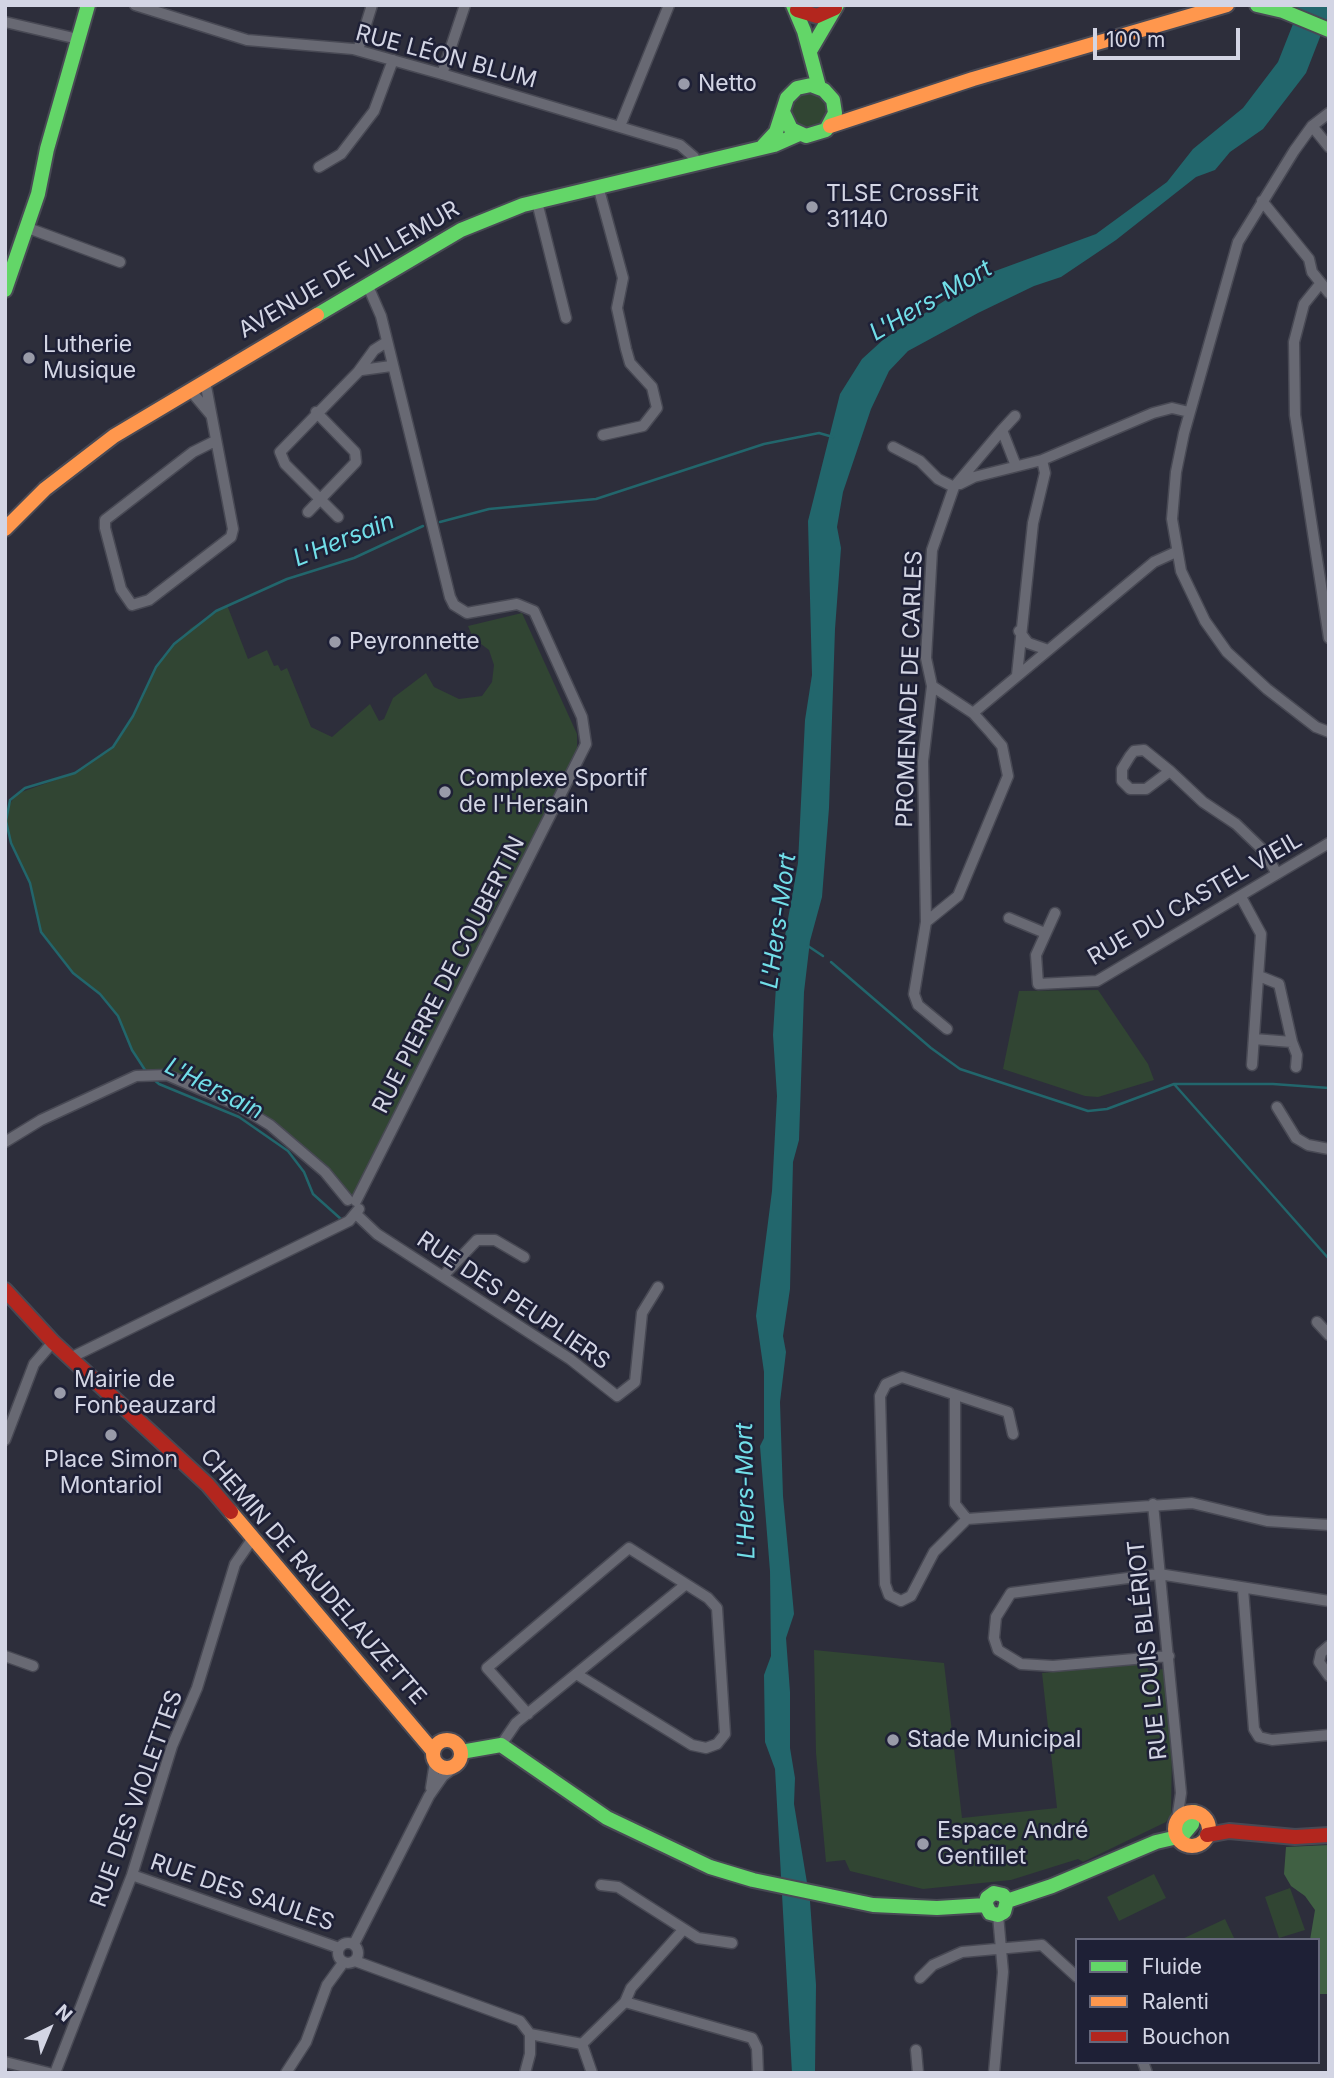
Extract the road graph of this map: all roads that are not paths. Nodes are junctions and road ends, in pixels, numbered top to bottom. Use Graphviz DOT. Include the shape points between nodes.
graph roads {
  1 [pos="88,5"];
  2 [pos="135,5"];
  3 [pos="372,5"];
  4 [pos="465,5"];
  5 [pos="669,5"];
  6 [pos="1227,5"];
  7 [pos="1257,5"];
  8 [pos="793,7"];
  9 [pos="836,7"];
  10 [pos="5,22"];
  11 [pos="1328,30"];
  12 [pos="78,39"];
  13 [pos="358,50"];
  14 [pos="810,51"];
  15 [pos="393,60"];
  16 [pos="443,74"];
  17 [pos="819,87"];
  18 [pos="797,88"];
  19 [pos="833,100"];
  20 [pos="783,112"];
  21 [pos="869,112"];
  22 [pos="1329,113"];
  23 [pos="620,126"];
  24 [pos="830,126"];
  25 [pos="1312,126"];
  26 [pos="799,134"];
  27 [pos="762,146"];
  28 [pos="1329,147"];
  29 [pos="696,162"];
  30 [pos="318,167"];
  31 [pos="598,186"];
  32 [pos="1262,201"];
  33 [pos="537,202"];
  34 [pos="28,228"];
  35 [pos="120,262"];
  36 [pos="368,284"];
  37 [pos="1320,284"];
  38 [pos="5,290"];
  39 [pos="1329,293"];
  40 [pos="566,318"];
  41 [pos="385,343"];
  42 [pos="391,366"];
  43 [pos="358,372"];
  44 [pos="205,381"];
  45 [pos="190,390"];
  46 [pos="316,412"];
  47 [pos="1189,412"];
  48 [pos="1015,415"];
  49 [pos="212,416"];
  50 [pos="1002,430"];
  51 [pos="603,435"];
  52 [pos="215,441"];
  53 [pos="893,447"];
  54 [pos="1042,460"];
  55 [pos="1016,466"];
  56 [pos="954,487"];
  57 [pos="320,499"];
  58 [pos="308,512"];
  59 [pos="338,517"];
  60 [pos="5,529"];
  61 [pos="1175,552"];
  62 [pos="1019,632"];
  63 [pos="1329,638"];
  64 [pos="1048,650"];
  65 [pos="1017,675"];
  66 [pos="932,686"];
  67 [pos="973,713"];
  68 [pos="1329,732"];
  69 [pos="1170,771"];
  70 [pos="1329,843"];
  71 [pos="1277,874"];
  72 [pos="923,896"];
  73 [pos="1241,897"];
  74 [pos="944,906"];
  75 [pos="1055,914"];
  76 [pos="1009,918"];
  77 [pos="926,922"];
  78 [pos="1045,933"];
  79 [pos="1259,976"];
  80 [pos="947,1029"];
  81 [pos="1254,1039"];
  82 [pos="1293,1042"];
  83 [pos="1252,1065"];
  84 [pos="1296,1068"];
  85 [pos="1277,1107"];
  86 [pos="5,1142"];
  87 [pos="1329,1149"];
  88 [pos="352,1201"];
  89 [pos="353,1215"];
  90 [pos="524,1257"];
  91 [pos="444,1275"];
  92 [pos="658,1287"];
  93 [pos="5,1290"];
  94 [pos="1317,1322"];
  95 [pos="1329,1335"];
  96 [pos="53,1342"];
  97 [pos="70,1358"];
  98 [pos="955,1395"];
  99 [pos="1013,1434"];
  100 [pos="5,1440"];
  101 [pos="1153,1504"];
  102 [pos="967,1519"];
  103 [pos="1329,1525"];
  104 [pos="253,1538"];
  105 [pos="1159,1574"];
  106 [pos="685,1586"];
  107 [pos="1243,1589"];
  108 [pos="1329,1601"];
  109 [pos="1329,1646"];
  110 [pos="5,1656"];
  111 [pos="1169,1656"];
  112 [pos="33,1666"];
  113 [pos="578,1675"];
  114 [pos="1329,1676"];
  115 [pos="528,1714"];
  116 [pos="1329,1735"];
  117 [pos="501,1745"];
  118 [pos="461,1752"];
  119 [pos="434,1756"];
  120 [pos="456,1766"];
  121 [pos="1181,1793"];
  122 [pos="429,1796"];
  123 [pos="1202,1823"];
  124 [pos="1177,1827"];
  125 [pos="1329,1835"];
  126 [pos="132,1875"];
  127 [pos="601,1885"];
  128 [pos="1007,1901"];
  129 [pos="986,1905"];
  130 [pos="998,1915"];
  131 [pos="683,1930"];
  132 [pos="732,1943"];
  133 [pos="354,1944"];
  134 [pos="339,1948"];
  135 [pos="1002,1949"];
  136 [pos="355,1961"];
  137 [pos="343,1963"];
  138 [pos="1075,1975"];
  139 [pos="920,1978"];
  140 [pos="625,2002"];
  141 [pos="530,2034"];
  142 [pos="582,2043"];
  143 [pos="916,2050"];
  144 [pos="5,2062"];
  145 [pos="49,2073"];
  146 [pos="55,2073"];
  147 [pos="286,2073"];
  148 [pos="525,2073"];
  149 [pos="592,2073"];
  150 [pos="758,2073"];
  151 [pos="918,2073"];
  152 [pos="994,2073"];
  1 -- 12 [label="main road"];
  2 -- 13 [label="street, RUE LÉON BLUM" via="247,40"];
  3 -- 13 [label="street"];
  4 -- 16 [label="street"];
  5 -- 23 [label="street"];
  6 -- 21 [label="main road"];
  7 -- 11 [label="main road"];
  8 -- 9 [label="main road" via="817,16"];
  8 -- 14 [label="main road"];
  8 -- 18 [label="main road" via="804,66"];
  9 -- 14 [label="main road"];
  10 -- 12 [label="street"];
  12 -- 34 [label="main road"];
  13 -- 15 [label="street, RUE LÉON BLUM"];
  14 -- 17 [label="main road"];
  15 -- 16 [label="street, RUE LÉON BLUM"];
  15 -- 30 [label="street" via="374,111 341,154"];
  16 -- 23 [label="street, RUE LÉON BLUM"];
  17 -- 18 [label="main road"];
  17 -- 19 [label="main road"];
  18 -- 20 [label="main road" via="787,98"];
  19 -- 21 [label="main road"];
  19 -- 24 [label="main road"];
  20 -- 26 [label="main road"];
  20 -- 27 [label="main road" via="776,132"];
  21 -- 24 [label="main road"];
  22 -- 25 [label="street"];
  23 -- 29 [label="street, RUE LÉON BLUM" via="680,145"];
  24 -- 26 [label="main road" via="813,136"];
  25 -- 28 [label="street"];
  25 -- 32 [label="street"];
  26 -- 27 [label="main road, AVENUE DE VILLEMUR"];
  27 -- 29 [label="main road, AVENUE DE VILLEMUR"];
  29 -- 31 [label="main road, AVENUE DE VILLEMUR"];
  31 -- 33 [label="main road, AVENUE DE VILLEMUR"];
  31 -- 51 [label="street" via="623,278 617,308 626,349 630,363 652,387 657,408 643,426"];
  32 -- 37 [label="street" via="1309,259"];
  32 -- 47 [label="street" via="1238,242"];
  33 -- 36 [label="main road, AVENUE DE VILLEMUR" via="461,230"];
  33 -- 40 [label="street"];
  34 -- 35 [label="street"];
  34 -- 38 [label="main road"];
  36 -- 41 [label="street, RUE PIERRE DE COUBERTIN" via="381,316"];
  36 -- 44 [label="main road, AVENUE DE VILLEMUR"];
  37 -- 39 [label="street"];
  37 -- 63 [label="street" via="1304,304 1294,342 1295,415"];
  41 -- 42 [label="street, RUE PIERRE DE COUBERTIN"];
  41 -- 43 [label="street"];
  42 -- 43 [label="street" via="369,366"];
  42 -- 88 [label="street, RUE PIERRE DE COUBERTIN" via="450,597 460,610 472,614 517,604 534,611 582,717 586,744"];
  43 -- 46 [label="street"];
  44 -- 45 [label="main road, AVENUE DE VILLEMUR"];
  44 -- 49 [label="street"];
  45 -- 49 [label="street"];
  45 -- 60 [label="main road, AVENUE DE VILLEMUR" via="70,468"];
  46 -- 57 [label="street" via="280,452 285,464"];
  46 -- 57 [label="street" via="355,452 356,462"];
  47 -- 54 [label="street" via="1172,408 1153,413"];
  47 -- 61 [label="street" via="1175,482"];
  48 -- 50 [label="street"];
  49 -- 52 [label="street"];
  50 -- 55 [label="street"];
  50 -- 56 [label="street"];
  52 -- 52 [label="street" via="231,537 149,600 132,605 121,589 106,520 193,452"];
  53 -- 56 [label="street"];
  54 -- 55 [label="street"];
  54 -- 62 [label="street" via="1045,473 1033,523"];
  55 -- 56 [label="street"];
  56 -- 66 [label="street, PROMENADE DE CARLES" via="932,550 926,657"];
  57 -- 58 [label="street"];
  57 -- 59 [label="street"];
  61 -- 64 [label="street" via="1154,562"];
  61 -- 68 [label="street" via="1192,597 1227,652 1316,727"];
  62 -- 64 [label="street" via="1028,643"];
  62 -- 65 [label="street"];
  64 -- 65 [label="street"];
  65 -- 67 [label="street"];
  66 -- 67 [label="street"];
  66 -- 72 [label="street, PROMENADE DE CARLES" via="923,761"];
  67 -- 74 [label="street" via="1002,746 1008,776 958,896"];
  69 -- 69 [label="street" via="1144,750 1134,751 1122,769 1122,781 1130,789 1146,789"];
  69 -- 71 [label="street" via="1264,851"];
  70 -- 71 [label="street, RUE DU CASTEL VIEIL"];
  71 -- 73 [label="street, RUE DU CASTEL VIEIL"];
  72 -- 74 [label="street"];
  72 -- 77 [label="street, PROMENADE DE CARLES"];
  73 -- 78 [label="street, RUE DU CASTEL VIEIL" via="1097,981 1038,984 1036,955"];
  73 -- 79 [label="street" via="1261,934"];
  74 -- 77 [label="street"];
  75 -- 78 [label="street"];
  76 -- 78 [label="street"];
  77 -- 80 [label="street, PROMENADE DE CARLES" via="914,994 918,1005"];
  79 -- 81 [label="street"];
  79 -- 82 [label="street" via="1279,984"];
  81 -- 82 [label="street"];
  81 -- 83 [label="street"];
  82 -- 84 [label="street"];
  85 -- 87 [label="street" via="1296,1138"];
  86 -- 88 [label="street" via="136,1076 167,1075 239,1106 270,1125 326,1172"];
  88 -- 89 [label="street" via="359,1207"];
  89 -- 91 [label="street, RUE DES PEUPLIERS"];
  89 -- 97 [label="street" via="349,1221"];
  90 -- 91 [label="street" via="495,1240 477,1240"];
  91 -- 92 [label="street, RUE DES PEUPLIERS" via="617,1396 635,1382 642,1314"];
  93 -- 96 [label="main road, CHEMIN DE RAUDELAUZETTE"];
  94 -- 95 [label="street"];
  96 -- 97 [label="main road, CHEMIN DE RAUDELAUZETTE"];
  96 -- 100 [label="street" via="34,1364"];
  97 -- 104 [label="main road, CHEMIN DE RAUDELAUZETTE" via="208,1485"];
  98 -- 99 [label="street" via="1008,1412"];
  98 -- 102 [label="street" via="955,1504"];
  98 -- 102 [label="street" via="902,1377 886,1384 880,1396 889,1595 901,1601 911,1596 934,1552"];
  101 -- 102 [label="street"];
  101 -- 103 [label="street" via="1192,1503 1267,1521"];
  101 -- 105 [label="street, RUE LOUIS BLÉRIOT"];
  104 -- 119 [label="main road, CHEMIN DE RAUDELAUZETTE"];
  104 -- 126 [label="street, RUE DES VIOLETTES" via="235,1564"];
  105 -- 107 [label="street"];
  105 -- 111 [label="street, RUE LOUIS BLÉRIOT"];
  105 -- 111 [label="street" via="1011,1592 996,1617 994,1638 998,1650 1021,1664 1053,1666"];
  106 -- 113 [label="street"];
  106 -- 113 [label="street" via="717,1608 725,1734 717,1744 706,1748 692,1745"];
  106 -- 115 [label="street" via="629,1548 488,1668"];
  107 -- 108 [label="street"];
  107 -- 116 [label="street" via="1254,1729 1259,1737 1272,1740"];
  109 -- 114 [label="street" via="1319,1662"];
  110 -- 112 [label="street"];
  111 -- 121 [label="street, RUE LOUIS BLÉRIOT"];
  113 -- 115 [label="street"];
  115 -- 117 [label="street"];
  117 -- 118 [label="main road"];
  117 -- 129 [label="main road" via="607,1818 710,1867 834,1899 910,1908"];
  118 -- 119 [label="main road" via="456,1743 447,1740 439,1743"];
  118 -- 120 [label="main road"];
  119 -- 120 [label="main road" via="445,1768"];
  119 -- 122 [label="street"];
  120 -- 122 [label="street"];
  121 -- 123 [label="street, RUE LOUIS BLÉRIOT"];
  121 -- 124 [label="street, RUE LOUIS BLÉRIOT"];
  122 -- 133 [label="street"];
  123 -- 124 [label="main road" via="1185,1813"];
  123 -- 124 [label="main road" via="1194,1845 1185,1844"];
  123 -- 125 [label="main road" via="1229,1831"];
  124 -- 128 [label="main road" via="1144,1846"];
  126 -- 134 [label="street, RUE DES SAULES"];
  126 -- 146 [label="street, RUE DES VIOLETTES"];
  127 -- 131 [label="street" via="618,1887"];
  128 -- 129 [label="main road" via="994,1893"];
  128 -- 130 [label="main road"];
  129 -- 130 [label="main road" via="990,1913"];
  130 -- 135 [label="street"];
  131 -- 132 [label="street" via="712,1942"];
  131 -- 140 [label="street" via="631,1988"];
  133 -- 134 [label="street" via="346,1942"];
  133 -- 136 [label="street" via="359,1952"];
  134 -- 137 [label="street"];
  135 -- 138 [label="street" via="1042,1945"];
  135 -- 139 [label="street" via="962,1952 933,1965"];
  135 -- 152 [label="street"];
  136 -- 137 [label="street"];
  136 -- 141 [label="street" via="520,2021"];
  137 -- 147 [label="street" via="327,1985 306,2042"];
  140 -- 142 [label="street"];
  140 -- 150 [label="street" via="752,2038"];
  141 -- 142 [label="street"];
  141 -- 148 [label="street"];
  142 -- 149 [label="street"];
  143 -- 151 [label="street"];
  144 -- 145 [label="street"];
}
